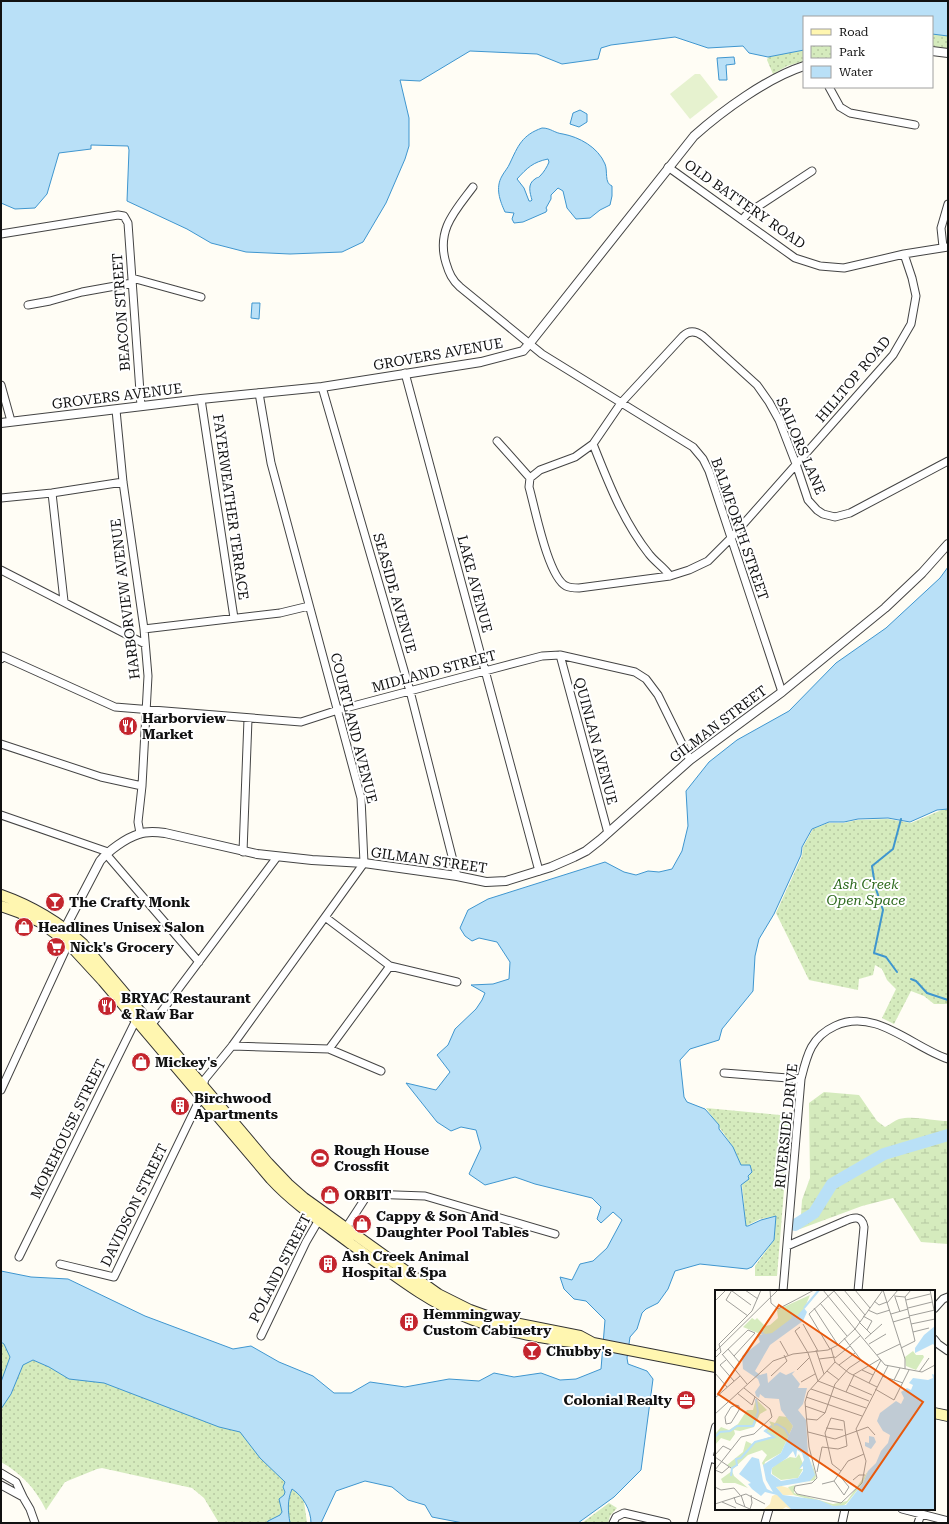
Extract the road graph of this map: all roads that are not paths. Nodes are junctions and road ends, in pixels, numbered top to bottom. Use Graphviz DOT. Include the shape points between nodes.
graph roads {
  1 [pos="933,51"];
  2 [pos="948,53"];
  3 [pos="803,66"];
  4 [pos="830,88"];
  5 [pos="915,125"];
  6 [pos="668,167"];
  7 [pos="812,171"];
  8 [pos="473,187"];
  9 [pos="948,204"];
  10 [pos="742,220"];
  11 [pos="1,234"];
  12 [pos="946,247"];
  13 [pos="904,254"];
  14 [pos="132,280"];
  15 [pos="201,297"];
  16 [pos="28,305"];
  17 [pos="530,343"];
  18 [pos="405,373"];
  19 [pos="1,386"];
  20 [pos="322,387"];
  21 [pos="259,393"];
  22 [pos="201,399"];
  23 [pos="621,403"];
  24 [pos="141,406"];
  25 [pos="116,410"];
  26 [pos="12,422"];
  27 [pos="1,423"];
  28 [pos="497,441"];
  29 [pos="592,444"];
  30 [pos="948,461"];
  31 [pos="796,464"];
  32 [pos="530,478"];
  33 [pos="123,482"];
  34 [pos="52,493"];
  35 [pos="1,498"];
  36 [pos="731,538"];
  37 [pos="948,544"];
  38 [pos="1,570"];
  39 [pos="670,576"];
  40 [pos="64,601"];
  41 [pos="309,606"];
  42 [pos="234,618"];
  43 [pos="144,629"];
  44 [pos="145,644"];
  45 [pos="560,655"];
  46 [pos="2,658"];
  47 [pos="485,671"];
  48 [pos="410,691"];
  49 [pos="782,692"];
  50 [pos="146,710"];
  51 [pos="338,710"];
  52 [pos="248,719"];
  53 [pos="1,744"];
  54 [pos="690,760"];
  55 [pos="142,786"];
  56 [pos="1,815"];
  57 [pos="140,833"];
  58 [pos="608,833"];
  59 [pos="243,852"];
  60 [pos="107,853"];
  61 [pos="277,857"];
  62 [pos="364,863"];
  63 [pos="540,871"];
  64 [pos="457,876"];
  65 [pos="1,898"];
  66 [pos="325,917"];
  67 [pos="67,935"];
  68 [pos="199,962"];
  69 [pos="390,966"];
  70 [pos="457,982"];
  71 [pos="139,1016"];
  72 [pos="149,1029"];
  73 [pos="232,1046"];
  74 [pos="329,1049"];
  75 [pos="948,1059"];
  76 [pos="380,1071"];
  77 [pos="724,1073"];
  78 [pos="801,1079"];
  79 [pos="1,1090"];
  80 [pos="201,1091"];
  81 [pos="321,1216"];
  82 [pos="343,1232"];
  83 [pos="555,1234"];
  84 [pos="787,1246"];
  85 [pos="19,1258"];
  86 [pos="60,1264"];
  87 [pos="783,1290"];
  88 [pos="858,1290"];
  89 [pos="948,1297"];
  90 [pos="935,1308"];
  91 [pos="261,1336"];
  92 [pos="935,1340"];
  93 [pos="948,1351"];
  94 [pos="715,1366"];
  95 [pos="935,1413"];
  96 [pos="948,1416"];
  97 [pos="715,1435"];
  98 [pos="712,1459"];
  99 [pos="1,1473"];
  100 [pos="1,1484"];
  101 [pos="22,1497"];
  102 [pos="769,1510"];
  103 [pos="845,1510"];
  104 [pos="906,1510"];
  105 [pos="920,1514"];
  106 [pos="948,1521"];
  107 [pos="613,1522"];
  108 [pos="35,1523"];
  109 [pos="667,1523"];
  110 [pos="692,1523"];
  111 [pos="765,1523"];
  112 [pos="842,1523"];
  113 [pos="918,1523"];
  1 -- 2 [label="street"];
  3 -- 6 [label="street, GROVERS AVENUE" via="761,87 711,121 694,136"];
  4 -- 5 [label="street" via="840,107 850,113"];
  6 -- 10 [label="street, OLD BATTERY ROAD"];
  6 -- 17 [label="street, GROVERS AVENUE"];
  7 -- 10 [label="street" via="748,213"];
  8 -- 17 [label="street, BALMFORTH STREET" via="445,228 443,254 448,270 460,287"];
  9 -- 12 [label="street" via="941,228"];
  10 -- 13 [label="street, OLD BATTERY ROAD" via="795,258 820,266 844,268"];
  11 -- 14 [label="street, BEACON STREET" via="124,216 128,223"];
  12 -- 13 [label="street, OLD BATTERY ROAD"];
  13 -- 31 [label="street, HILLTOP ROAD" via="916,296 911,324 893,355"];
  14 -- 15 [label="street"];
  14 -- 16 [label="street"];
  14 -- 24 [label="street, BEACON STREET"];
  17 -- 18 [label="street, GROVERS AVENUE" via="523,351 503,357"];
  17 -- 23 [label="street, BALMFORTH STREET" via="542,354"];
  18 -- 20 [label="street, GROVERS AVENUE"];
  18 -- 47 [label="street, LAKE AVENUE"];
  19 -- 26 [label="street"];
  20 -- 21 [label="street, GROVERS AVENUE"];
  20 -- 48 [label="street, SEASIDE AVENUE"];
  21 -- 22 [label="street, GROVERS AVENUE"];
  21 -- 41 [label="street, COURTLAND AVENUE" via="271,463"];
  22 -- 24 [label="street, GROVERS AVENUE"];
  22 -- 42 [label="street, FAYERWEATHER TERRACE"];
  23 -- 29 [label="street"];
  23 -- 31 [label="street, SAILORS LANE" via="686,334 695,332 703,336 757,385 779,420"];
  23 -- 36 [label="street, BALMFORTH STREET" via="693,447 703,459"];
  24 -- 25 [label="street, GROVERS AVENUE"];
  25 -- 26 [label="street, GROVERS AVENUE"];
  25 -- 33 [label="street, HARBORVIEW AVENUE"];
  26 -- 27 [label="street, GROVERS AVENUE"];
  28 -- 32 [label="street"];
  29 -- 32 [label="street" via="575,457 540,470"];
  29 -- 39 [label="street" via="616,502 649,555"];
  30 -- 31 [label="street, SAILORS LANE" via="850,514 835,517 816,510 808,500"];
  31 -- 36 [label="street, HILLTOP ROAD"];
  32 -- 39 [label="street, HILLTOP ROAD" via="549,562 557,578 566,586 579,588"];
  33 -- 34 [label="street"];
  33 -- 43 [label="street, HARBORVIEW AVENUE"];
  34 -- 35 [label="street"];
  34 -- 40 [label="street"];
  36 -- 39 [label="street, HILLTOP ROAD" via="708,560"];
  36 -- 49 [label="street, BALMFORTH STREET"];
  37 -- 49 [label="street, GILMAN STREET" via="922,573 884,608"];
  38 -- 40 [label="street"];
  40 -- 44 [label="street"];
  41 -- 42 [label="street" via="280,613"];
  41 -- 51 [label="street, COURTLAND AVENUE"];
  42 -- 43 [label="street"];
  43 -- 44 [label="street, HARBORVIEW AVENUE"];
  44 -- 50 [label="street, HARBORVIEW AVENUE" via="148,676"];
  45 -- 47 [label="street, MIDLAND STREET" via="542,656"];
  45 -- 54 [label="street, MIDLAND STREET" via="635,672 646,679 658,695"];
  45 -- 58 [label="street, QUINLAN AVENUE"];
  46 -- 50 [label="street, MIDLAND STREET" via="115,707"];
  47 -- 48 [label="street, MIDLAND STREET"];
  47 -- 63 [label="street, LAKE AVENUE"];
  48 -- 51 [label="street, MIDLAND STREET"];
  48 -- 64 [label="street, SEASIDE AVENUE"];
  49 -- 54 [label="street, GILMAN STREET"];
  50 -- 52 [label="street, MIDLAND STREET"];
  50 -- 55 [label="street, HARBORVIEW AVENUE"];
  51 -- 52 [label="street, MIDLAND STREET" via="301,722"];
  51 -- 62 [label="street, COURTLAND AVENUE" via="362,798"];
  52 -- 59 [label="street"];
  53 -- 55 [label="street" via="101,777"];
  54 -- 58 [label="street, GILMAN STREET"];
  55 -- 57 [label="street, HARBORVIEW AVENUE" via="138,822"];
  56 -- 60 [label="street"];
  57 -- 59 [label="street, GILMAN STREET" via="165,833"];
  57 -- 60 [label="street, GILMAN STREET"];
  58 -- 63 [label="street, GILMAN STREET" via="574,858"];
  59 -- 61 [label="street, GILMAN STREET"];
  60 -- 67 [label="street, GILMAN STREET" via="96,867"];
  60 -- 68 [label="street"];
  61 -- 62 [label="street, GILMAN STREET"];
  61 -- 68 [label="street"];
  62 -- 64 [label="street, GILMAN STREET"];
  62 -- 66 [label="street"];
  63 -- 64 [label="street, GILMAN STREET" via="497,882"];
  65 -- 67 [label="main road" via="36,910"];
  66 -- 69 [label="street"];
  66 -- 73 [label="street"];
  67 -- 71 [label="main road" via="83,944"];
  67 -- 79 [label="street"];
  68 -- 72 [label="street"];
  69 -- 70 [label="street"];
  69 -- 74 [label="street"];
  71 -- 72 [label="main road"];
  71 -- 85 [label="street, MOREHOUSE STREET"];
  72 -- 80 [label="main road"];
  73 -- 74 [label="street"];
  73 -- 80 [label="street" via="205,1079"];
  74 -- 76 [label="street"];
  75 -- 78 [label="street, RIVERSIDE DRIVE" via="884,1027 857,1020 839,1024 817,1039 808,1053"];
  77 -- 78 [label="street"];
  78 -- 84 [label="street, RIVERSIDE DRIVE"];
  80 -- 81 [label="main road" via="296,1203"];
  80 -- 86 [label="street, DAVIDSON STREET" via="198,1103 114,1277"];
  81 -- 82 [label="main road"];
  81 -- 91 [label="street, POLAND STREET"];
  82 -- 83 [label="street" via="368,1194 425,1196"];
  82 -- 94 [label="main road" via="442,1306 468,1314 495,1327 578,1344 596,1343"];
  84 -- 87 [label="street, RIVERSIDE DRIVE"];
  84 -- 88 [label="street" via="845,1221 859,1218 864,1227"];
  89 -- 90 [label="street"];
  92 -- 93 [label="street"];
  95 -- 96 [label="main road"];
  97 -- 98 [label="street"];
  98 -- 110 [label="street"];
  99 -- 101 [label="street" via="16,1482"];
  100 -- 101 [label="street"];
  101 -- 108 [label="street"];
  102 -- 111 [label="street"];
  103 -- 112 [label="street"];
  104 -- 105 [label="street"];
  105 -- 106 [label="street"];
  105 -- 113 [label="street"];
  107 -- 109 [label="street" via="624,1513"];
}
